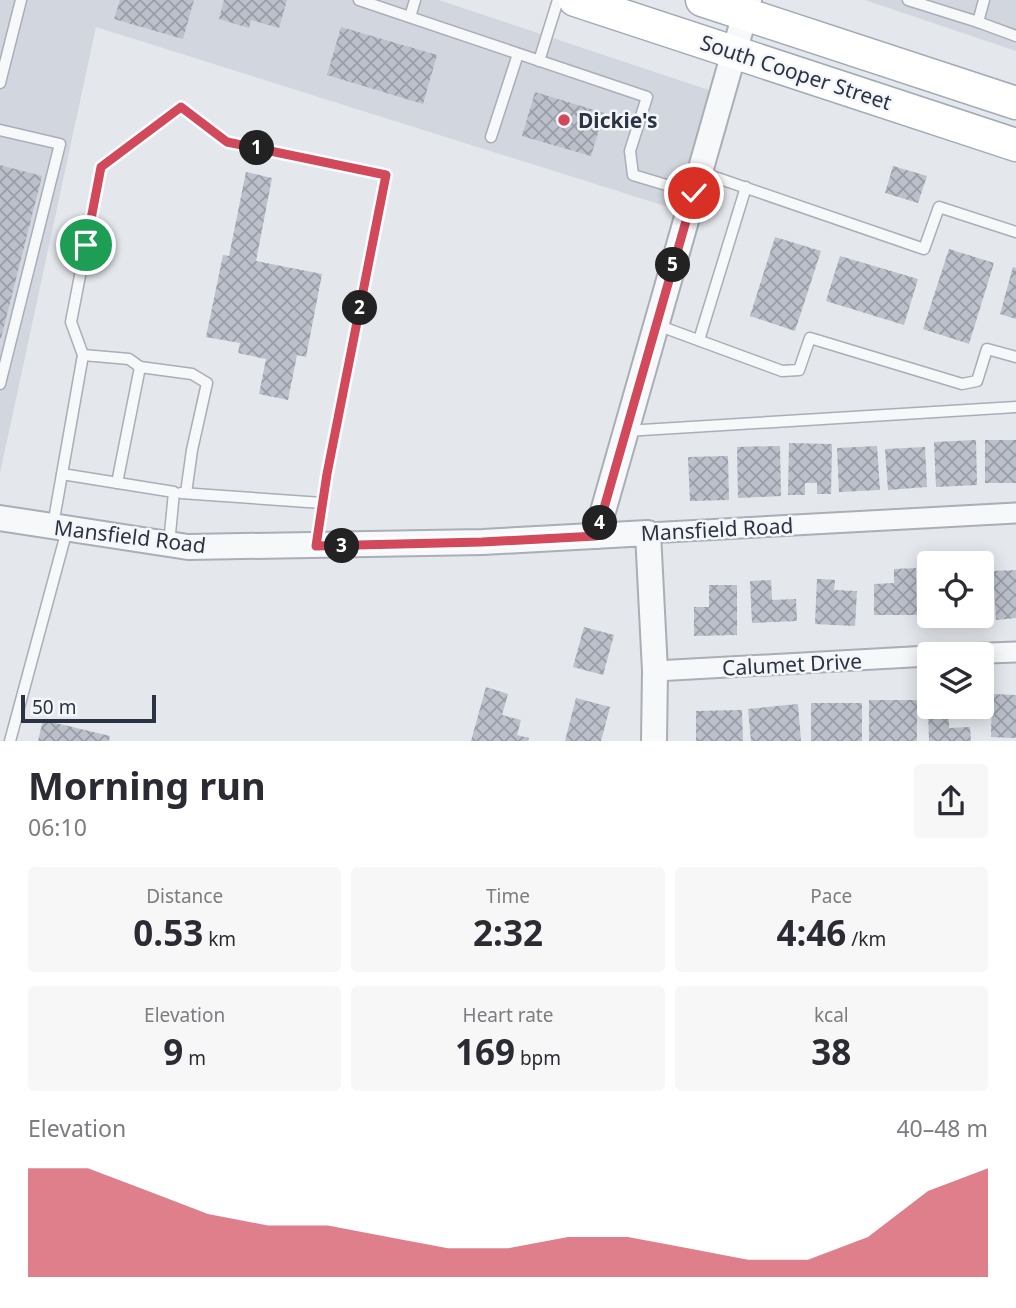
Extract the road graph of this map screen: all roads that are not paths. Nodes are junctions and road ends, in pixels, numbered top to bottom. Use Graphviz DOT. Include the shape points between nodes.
graph roads {
  1 [pos="21,0"];
  2 [pos="359,0"];
  3 [pos="415,0"];
  4 [pos="558,0"];
  5 [pos="575,0"];
  6 [pos="702,0"];
  7 [pos="908,0"];
  8 [pos="984,0"];
  9 [pos="747,7"];
  10 [pos="410,17"];
  11 [pos="978,22"];
  12 [pos="1016,35"];
  13 [pos="734,52"];
  14 [pos="517,54"];
  15 [pos="539,61"];
  16 [pos="0,83"];
  17 [pos="1016,103"];
  18 [pos="0,130"];
  19 [pos="491,137"];
  20 [pos="1016,145"];
  21 [pos="697,182"];
  22 [pos="746,187"];
  23 [pos="1016,233"];
  24 [pos="656,325"];
  25 [pos="699,340"];
  26 [pos="83,355"];
  27 [pos="1016,357"];
  28 [pos="140,367"];
  29 [pos="0,384"];
  30 [pos="1016,407"];
  31 [pos="626,431"];
  32 [pos="62,474"];
  33 [pos="117,483"];
  34 [pos="174,492"];
  35 [pos="186,493"];
  36 [pos="322,503"];
  37 [pos="1016,513"];
  38 [pos="0,518"];
  39 [pos="60,528"];
  40 [pos="648,533"];
  41 [pos="596,536"];
  42 [pos="169,544"];
  43 [pos="316,546"];
  44 [pos="1016,652"];
  45 [pos="994,653"];
  46 [pos="917,657"];
  47 [pos="655,671"];
  48 [pos="10,741"];
  49 [pos="654,741"];
  1 -- 16 [label="lane"];
  2 -- 10 [label="lane"];
  3 -- 10 [label="lane"];
  4 -- 15 [label="lane"];
  5 -- 13 [label="main road, South Cooper Street"];
  6 -- 9 [label="main road, South Cooper Street"];
  7 -- 11 [label="lane"];
  8 -- 11 [label="lane"];
  9 -- 13 [label="street"];
  9 -- 17 [label="main road, South Cooper Street"];
  10 -- 14 [label="lane"];
  11 -- 12 [label="lane"];
  13 -- 20 [label="main road, South Cooper Street"];
  13 -- 21 [label="street"];
  14 -- 15 [label="lane"];
  14 -- 19 [label="lane"];
  15 -- 21 [label="lane" via="647,97 630,151 633,176"];
  18 -- 29 [label="lane" via="60,144"];
  21 -- 22 [label="lane"];
  21 -- 24 [label="street"];
  22 -- 23 [label="lane" via="924,248 939,208"];
  22 -- 25 [label="lane"];
  24 -- 25 [label="lane"];
  24 -- 31 [label="street"];
  25 -- 27 [label="lane" via="782,371 799,370 810,338 962,384 977,381 987,349"];
  26 -- 28 [label="lane" via="129,359"];
  26 -- 32 [label="lane"];
  26 -- 36 [label="lane" via="71,322 101,167 181,107 227,142 386,175"];
  28 -- 33 [label="lane"];
  28 -- 35 [label="lane" via="192,374 207,383"];
  30 -- 31 [label="lane"];
  31 -- 41 [label="street"];
  32 -- 33 [label="lane"];
  32 -- 39 [label="lane"];
  33 -- 34 [label="lane"];
  34 -- 35 [label="lane"];
  34 -- 42 [label="lane"];
  35 -- 36 [label="lane"];
  36 -- 43 [label="lane"];
  37 -- 40 [label="street, Mansfield Road"];
  38 -- 39 [label="street, Mansfield Road"];
  39 -- 42 [label="street, Mansfield Road"];
  39 -- 48 [label="lane"];
  40 -- 41 [label="street, Mansfield Road"];
  40 -- 47 [label="street"];
  41 -- 43 [label="street, Mansfield Road"];
  42 -- 43 [label="street, Mansfield Road"];
  44 -- 45 [label="street"];
  46 -- 47 [label="street, Calumet Drive"];
  47 -- 49 [label="street"];
}
